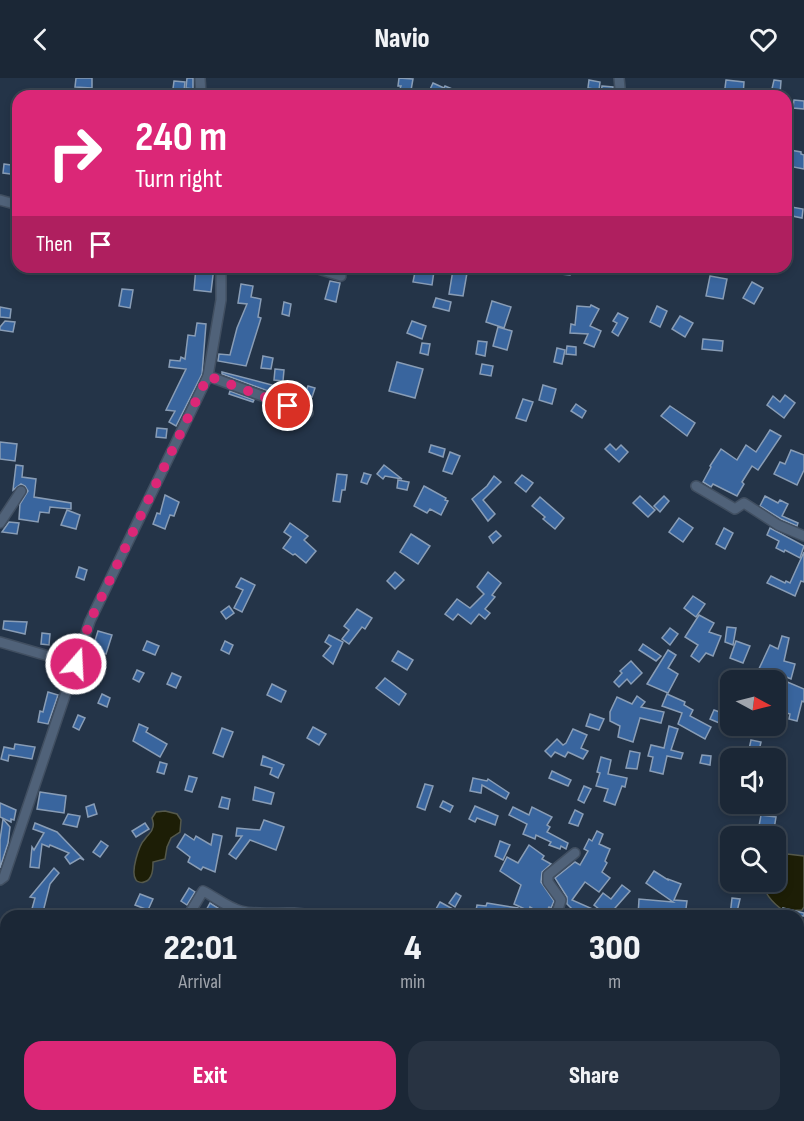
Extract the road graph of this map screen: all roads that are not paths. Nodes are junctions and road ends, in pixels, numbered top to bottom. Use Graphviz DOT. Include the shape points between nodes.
graph roads {
  1 [pos="221,273"];
  2 [pos="331,273"];
  3 [pos="341,276"];
  4 [pos="208,376"];
  5 [pos="308,413"];
  6 [pos="696,486"];
  7 [pos="21,491"];
  8 [pos="0,523"];
  9 [pos="804,536"];
  10 [pos="0,642"];
  11 [pos="76,664"];
  12 [pos="575,853"];
  13 [pos="0,880"];
  14 [pos="192,910"];
  15 [pos="238,910"];
  16 [pos="558,910"];
  1 -- 4 [label="street" via="221,300"];
  2 -- 3 [label="street"];
  4 -- 5 [label="street"];
  4 -- 11 [label="street" via="90,621"];
  6 -- 9 [label="street" via="735,509 744,503"];
  7 -- 8 [label="street"];
  10 -- 11 [label="street"];
  11 -- 13 [label="street"];
  12 -- 16 [label="street" via="548,875 548,882 561,900"];
  14 -- 15 [label="street" via="203,891"];
}
